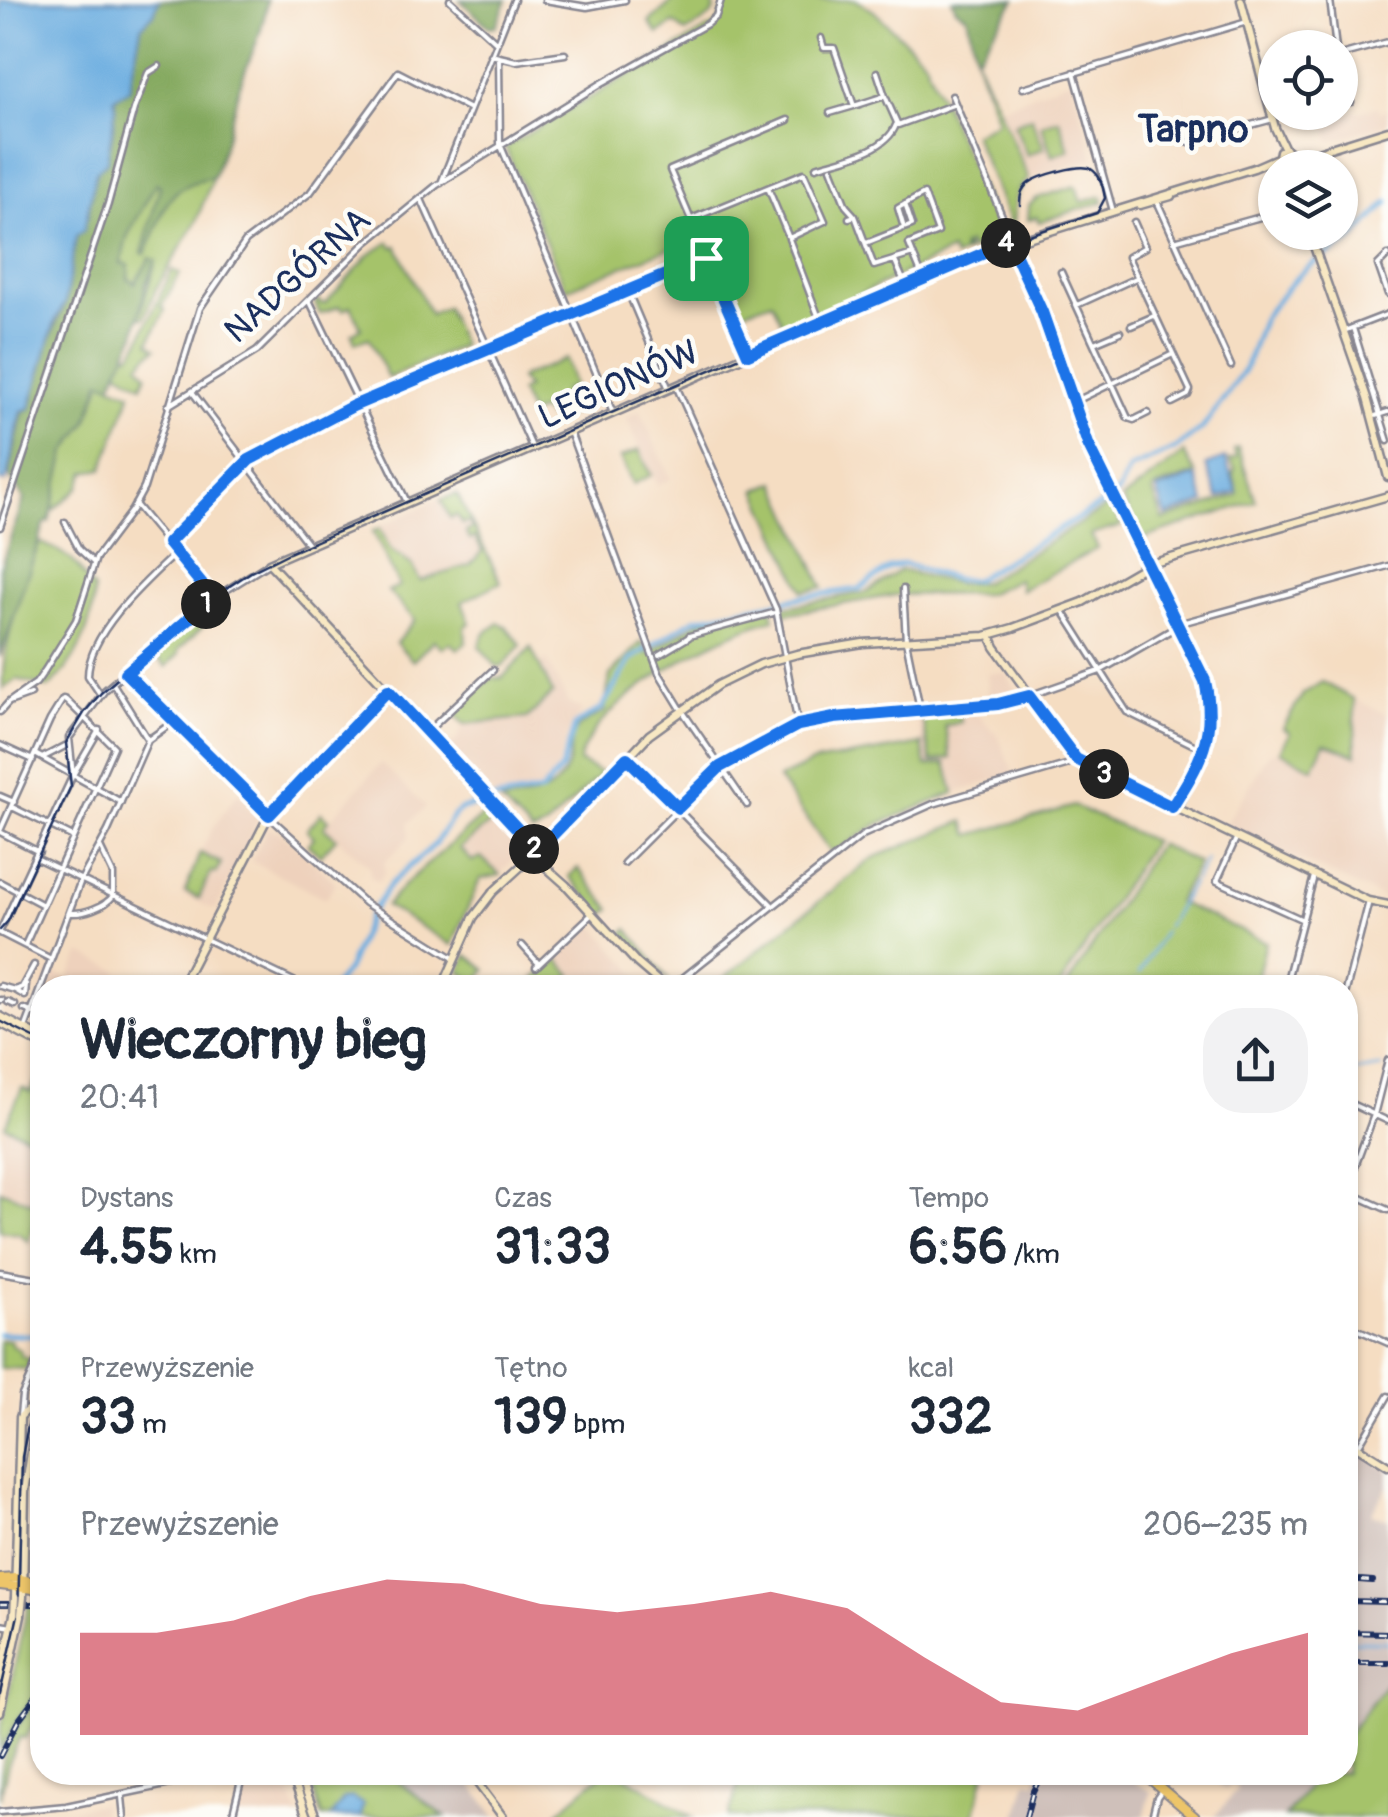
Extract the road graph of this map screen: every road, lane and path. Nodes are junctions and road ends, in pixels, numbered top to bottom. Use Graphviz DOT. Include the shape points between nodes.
graph roads {
  1 [pos="450,0"];
  2 [pos="514,0"];
  3 [pos="545,0"];
  4 [pos="625,0"];
  5 [pos="722,0"];
  6 [pos="1242,0"];
  7 [pos="1330,0"];
  8 [pos="1247,22"];
  9 [pos="1334,30"];
  10 [pos="821,38"];
  11 [pos="496,42"];
  12 [pos="1388,42"];
  13 [pos="1358,52"];
  14 [pos="564,54"];
  15 [pos="491,55"];
  16 [pos="500,58"];
  17 [pos="1258,63"];
  18 [pos="159,66"];
  19 [pos="877,72"];
  20 [pos="1074,72"];
  21 [pos="1022,88"];
  22 [pos="885,96"];
  23 [pos="952,96"];
  24 [pos="955,104"];
  25 [pos="854,106"];
  26 [pos="468,108"];
  27 [pos="830,113"];
  28 [pos="788,120"];
  29 [pos="896,125"];
  30 [pos="1258,127"];
  31 [pos="1388,130"];
  32 [pos="1189,142"];
  33 [pos="500,144"];
  34 [pos="1325,150"];
  35 [pos="816,167"];
  36 [pos="1258,167"];
  37 [pos="831,168"];
  38 [pos="441,183"];
  39 [pos="768,188"];
  40 [pos="421,199"];
  41 [pos="1156,199"];
  42 [pos="1113,211"];
  43 [pos="1258,217"];
  44 [pos="691,219"];
  45 [pos="1134,222"];
  46 [pos="790,238"];
  47 [pos="1174,241"];
  48 [pos="1010,242"];
  49 [pos="866,243"];
  50 [pos="1314,250"];
  51 [pos="913,254"];
  52 [pos="1388,255"];
  53 [pos="706,258"];
  54 [pos="895,261"];
  55 [pos="1062,272"];
  56 [pos="923,278"];
  57 [pos="1136,278"];
  58 [pos="906,286"];
  59 [pos="628,292"];
  60 [pos="1388,294"];
  61 [pos="310,302"];
  62 [pos="1077,305"];
  63 [pos="1388,314"];
  64 [pos="1154,316"];
  65 [pos="570,317"];
  66 [pos="821,323"];
  67 [pos="1132,326"];
  68 [pos="1353,328"];
  69 [pos="1120,332"];
  70 [pos="1344,332"];
  71 [pos="1094,343"];
  72 [pos="490,350"];
  73 [pos="748,354"];
  74 [pos="1172,354"];
  75 [pos="1231,366"];
  76 [pos="1112,384"];
  77 [pos="672,388"];
  78 [pos="192,392"];
  79 [pos="1172,402"];
  80 [pos="1072,403"];
  81 [pos="360,404"];
  82 [pos="168,406"];
  83 [pos="1388,412"];
  84 [pos="1148,413"];
  85 [pos="613,414"];
  86 [pos="1376,416"];
  87 [pos="570,432"];
  88 [pos="1388,441"];
  89 [pos="533,448"];
  90 [pos="244,462"];
  91 [pos="1388,476"];
  92 [pos="1388,494"];
  93 [pos="408,502"];
  94 [pos="135,504"];
  95 [pos="65,522"];
  96 [pos="0,528"];
  97 [pos="168,543"];
  98 [pos="309,545"];
  99 [pos="176,553"];
  100 [pos="269,563"];
  101 [pos="94,564"];
  102 [pos="1147,565"];
  103 [pos="1388,566"];
  104 [pos="902,588"];
  105 [pos="213,598"];
  106 [pos="774,611"];
  107 [pos="1063,611"];
  108 [pos="1179,626"];
  109 [pos="990,635"];
  110 [pos="906,640"];
  111 [pos="656,656"];
  112 [pos="786,656"];
  113 [pos="493,670"];
  114 [pos="1100,671"];
  115 [pos="126,673"];
  116 [pos="113,684"];
  117 [pos="388,690"];
  118 [pos="31,694"];
  119 [pos="100,694"];
  120 [pos="1029,696"];
  121 [pos="9,702"];
  122 [pos="920,709"];
  123 [pos="680,710"];
  124 [pos="0,712"];
  125 [pos="83,716"];
  126 [pos="173,722"];
  127 [pos="798,725"];
  128 [pos="99,730"];
  129 [pos="427,732"];
  130 [pos="148,740"];
  131 [pos="0,745"];
  132 [pos="67,745"];
  133 [pos="1204,750"];
  134 [pos="34,757"];
  135 [pos="42,758"];
  136 [pos="627,758"];
  137 [pos="1076,759"];
  138 [pos="720,767"];
  139 [pos="73,776"];
  140 [pos="96,790"];
  141 [pos="0,796"];
  142 [pos="120,802"];
  143 [pos="12,804"];
  144 [pos="748,804"];
  145 [pos="678,808"];
  146 [pos="1175,808"];
  147 [pos="269,815"];
  148 [pos="51,826"];
  149 [pos="0,832"];
  150 [pos="73,837"];
  151 [pos="1237,838"];
  152 [pos="100,847"];
  153 [pos="536,852"];
  154 [pos="37,855"];
  155 [pos="624,863"];
  156 [pos="59,870"];
  157 [pos="1314,875"];
  158 [pos="81,880"];
  159 [pos="0,882"];
  160 [pos="20,893"];
  161 [pos="113,896"];
  162 [pos="1370,902"];
  163 [pos="1388,904"];
  164 [pos="43,905"];
  165 [pos="772,905"];
  166 [pos="70,913"];
  167 [pos="592,914"];
  168 [pos="1302,920"];
  169 [pos="0,932"];
  170 [pos="206,939"];
  171 [pos="25,945"];
  172 [pos="522,945"];
  173 [pos="52,959"];
  174 [pos="456,959"];
  175 [pos="34,965"];
  176 [pos="47,975"];
  177 [pos="187,975"];
  178 [pos="281,975"];
  179 [pos="448,975"];
  180 [pos="652,975"];
  181 [pos="684,975"];
  182 [pos="1289,975"];
  183 [pos="1350,975"];
  184 [pos="26,984"];
  185 [pos="0,986"];
  186 [pos="15,990"];
  187 [pos="4,1001"];
  188 [pos="30,1011"];
  189 [pos="30,1019"];
  190 [pos="0,1020"];
  191 [pos="24,1032"];
  192 [pos="30,1035"];
  193 [pos="1388,1060"];
  194 [pos="1358,1108"];
  195 [pos="1374,1115"];
  196 [pos="1388,1122"];
  197 [pos="1358,1159"];
  198 [pos="1358,1197"];
  199 [pos="1388,1210"];
  200 [pos="0,1272"];
  201 [pos="30,1276"];
  202 [pos="1358,1330"];
  203 [pos="1388,1343"];
  204 [pos="30,1377"];
  205 [pos="1388,1396"];
  206 [pos="30,1410"];
  207 [pos="20,1417"];
  208 [pos="20,1427"];
  209 [pos="30,1433"];
  210 [pos="1358,1446"];
  211 [pos="30,1459"];
  212 [pos="1388,1466"];
  213 [pos="17,1565"];
  214 [pos="0,1581"];
  215 [pos="20,1587"];
  216 [pos="30,1587"];
  217 [pos="18,1615"];
  218 [pos="0,1625"];
  219 [pos="12,1628"];
  220 [pos="0,1679"];
  221 [pos="0,1712"];
  222 [pos="168,1785"];
  223 [pos="240,1785"];
  224 [pos="295,1785"];
  225 [pos="304,1785"];
  226 [pos="479,1785"];
  227 [pos="1156,1785"];
  228 [pos="1162,1790"];
  229 [pos="122,1795"];
  230 [pos="0,1812"];
  231 [pos="124,1817"];
  232 [pos="232,1817"];
  233 [pos="307,1817"];
  234 [pos="316,1817"];
  235 [pos="503,1817"];
  236 [pos="1152,1817"];
  237 [pos="1195,1817"];
  1 -- 11 [label="street"];
  2 -- 11 [label="street"];
  3 -- 4 [label="street" via="587,6"];
  5 -- 33 [label="street, NADGÓRNA" via="707,24"];
  6 -- 8 [label="street"];
  7 -- 9 [label="street"];
  8 -- 17 [label="street"];
  8 -- 20 [label="street"];
  10 -- 25 [label="street" via="824,48 834,48"];
  11 -- 15 [label="street"];
  12 -- 13 [label="street"];
  14 -- 16 [label="street" via="533,61"];
  15 -- 16 [label="street"];
  15 -- 26 [label="street"];
  16 -- 33 [label="street"];
  18 -- 96 [label="street" via="148,73 134,109"];
  19 -- 22 [label="street"];
  20 -- 21 [label="street"];
  20 -- 42 [label="street"];
  22 -- 25 [label="street"];
  22 -- 29 [label="street"];
  23 -- 24 [label="street"];
  24 -- 29 [label="street"];
  24 -- 48 [label="street"];
  25 -- 27 [label="street"];
  26 -- 38 [label="street"];
  26 -- 82 [label="street" via="398,72 310,193 235,254 194,321"];
  28 -- 44 [label="street" via="670,170"];
  29 -- 35 [label="street" via="871,148"];
  30 -- 32 [label="street"];
  31 -- 34 [label="street, LEGIONÓW"];
  33 -- 38 [label="street, NADGÓRNA"];
  33 -- 65 [label="street"];
  36 -- 41 [label="street, LEGIONÓW"];
  37 -- 49 [label="street"];
  38 -- 40 [label="street, NADGÓRNA"];
  39 -- 44 [label="street"];
  39 -- 46 [label="street"];
  39 -- 46 [label="street" via="804,173 825,221"];
  40 -- 61 [label="street, NADGÓRNA" via="366,243"];
  40 -- 72 [label="street"];
  41 -- 42 [label="street, LEGIONÓW"];
  41 -- 47 [label="street"];
  42 -- 48 [label="street, LEGIONÓW"];
  43 -- 47 [label="street"];
  44 -- 53 [label="street"];
  45 -- 57 [label="street" via="1145,247 1128,258"];
  46 -- 66 [label="street"];
  47 -- 75 [label="street"];
  48 -- 56 [label="street, LEGIONÓW"];
  48 -- 80 [label="street"];
  49 -- 51 [label="street" via="904,228 898,208 924,194 938,232 909,244"];
  49 -- 54 [label="street" via="875,267"];
  50 -- 70 [label="street"];
  51 -- 54 [label="street"];
  51 -- 56 [label="street"];
  52 -- 60 [label="street" via="1378,265"];
  53 -- 59 [label="street"];
  53 -- 73 [label="street"];
  54 -- 58 [label="street"];
  55 -- 62 [label="street"];
  56 -- 58 [label="street, LEGIONÓW"];
  57 -- 62 [label="street"];
  57 -- 64 [label="street"];
  58 -- 66 [label="street, LEGIONÓW"];
  59 -- 65 [label="street"];
  59 -- 77 [label="street"];
  61 -- 78 [label="street, NADGÓRNA" via="257,352"];
  61 -- 81 [label="street"];
  62 -- 71 [label="street"];
  63 -- 68 [label="street"];
  64 -- 67 [label="street"];
  64 -- 74 [label="street"];
  65 -- 72 [label="street"];
  65 -- 85 [label="street"];
  66 -- 73 [label="street, LEGIONÓW"];
  68 -- 70 [label="street"];
  68 -- 86 [label="street"];
  69 -- 71 [label="street"];
  70 -- 86 [label="street"];
  71 -- 76 [label="street"];
  72 -- 81 [label="street"];
  72 -- 89 [label="street"];
  73 -- 77 [label="street, LEGIONÓW"];
  74 -- 76 [label="street"];
  74 -- 79 [label="street" via="1191,392"];
  76 -- 80 [label="street"];
  76 -- 84 [label="street" via="1130,420"];
  77 -- 85 [label="street, LEGIONÓW"];
  77 -- 106 [label="street"];
  78 -- 82 [label="street, NADGÓRNA"];
  78 -- 90 [label="street"];
  80 -- 102 [label="street"];
  81 -- 90 [label="street"];
  81 -- 93 [label="street"];
  82 -- 94 [label="street"];
  83 -- 86 [label="street"];
  85 -- 87 [label="street, LEGIONÓW"];
  86 -- 88 [label="street"];
  86 -- 91 [label="street"];
  87 -- 89 [label="street, LEGIONÓW"];
  87 -- 111 [label="street"];
  89 -- 93 [label="street, LEGIONÓW"];
  90 -- 97 [label="street"];
  90 -- 98 [label="street"];
  92 -- 102 [label="street"];
  93 -- 98 [label="street, LEGIONÓW"];
  94 -- 97 [label="street"];
  94 -- 101 [label="street"];
  95 -- 101 [label="street"];
  97 -- 99 [label="street"];
  98 -- 100 [label="street, LEGIONÓW"];
  99 -- 105 [label="street"];
  99 -- 119 [label="street" via="122,607 95,651 88,676"];
  100 -- 105 [label="street"];
  100 -- 117 [label="street"];
  101 -- 121 [label="street" via="76,620 36,682"];
  102 -- 107 [label="street"];
  102 -- 108 [label="street"];
  103 -- 108 [label="street"];
  104 -- 110 [label="street"];
  105 -- 115 [label="street"];
  106 -- 111 [label="street" via="689,636"];
  106 -- 112 [label="street"];
  107 -- 109 [label="street"];
  107 -- 114 [label="street"];
  108 -- 114 [label="street"];
  108 -- 133 [label="street" via="1209,699"];
  109 -- 110 [label="street"];
  109 -- 120 [label="street"];
  110 -- 112 [label="street"];
  110 -- 122 [label="street"];
  111 -- 123 [label="street"];
  112 -- 123 [label="street" via="735,676"];
  112 -- 127 [label="street"];
  113 -- 129 [label="street"];
  114 -- 120 [label="street"];
  114 -- 133 [label="street" via="1128,712"];
  115 -- 116 [label="street"];
  115 -- 126 [label="street"];
  116 -- 119 [label="street"];
  116 -- 130 [label="street"];
  117 -- 129 [label="street"];
  117 -- 147 [label="street"];
  118 -- 121 [label="street"];
  119 -- 125 [label="street"];
  120 -- 122 [label="street"];
  120 -- 137 [label="street"];
  121 -- 124 [label="street"];
  122 -- 127 [label="street"];
  123 -- 136 [label="street"];
  123 -- 138 [label="street"];
  125 -- 128 [label="street"];
  125 -- 132 [label="street"];
  125 -- 134 [label="street" via="63,699"];
  126 -- 130 [label="street"];
  126 -- 147 [label="street"];
  127 -- 138 [label="street"];
  128 -- 139 [label="street"];
  128 -- 140 [label="street" via="114,747"];
  129 -- 153 [label="street"];
  130 -- 142 [label="street"];
  131 -- 134 [label="street"];
  132 -- 135 [label="street"];
  132 -- 139 [label="street"];
  133 -- 146 [label="street"];
  134 -- 135 [label="street"];
  134 -- 143 [label="street"];
  135 -- 139 [label="street"];
  136 -- 145 [label="street"];
  136 -- 153 [label="street"];
  137 -- 146 [label="street"];
  137 -- 165 [label="street" via="902,816 818,864"];
  138 -- 144 [label="street"];
  138 -- 145 [label="street"];
  139 -- 140 [label="street"];
  139 -- 148 [label="street"];
  140 -- 142 [label="street"];
  140 -- 150 [label="street"];
  141 -- 143 [label="street"];
  142 -- 152 [label="street"];
  143 -- 148 [label="street"];
  143 -- 149 [label="street"];
  145 -- 155 [label="street"];
  145 -- 165 [label="street"];
  146 -- 151 [label="street"];
  147 -- 170 [label="street"];
  147 -- 174 [label="street" via="373,908"];
  148 -- 150 [label="street"];
  148 -- 154 [label="street"];
  149 -- 154 [label="street"];
  150 -- 156 [label="street"];
  151 -- 157 [label="street"];
  151 -- 168 [label="street" via="1217,881"];
  152 -- 158 [label="street"];
  152 -- 161 [label="street"];
  153 -- 167 [label="street"];
  153 -- 174 [label="street" via="481,906"];
  154 -- 156 [label="street"];
  154 -- 160 [label="street"];
  156 -- 158 [label="street"];
  156 -- 164 [label="street"];
  157 -- 162 [label="street"];
  157 -- 168 [label="street"];
  158 -- 161 [label="street"];
  158 -- 166 [label="street"];
  159 -- 160 [label="street"];
  160 -- 164 [label="street"];
  160 -- 169 [label="street"];
  161 -- 166 [label="street"];
  161 -- 170 [label="street"];
  162 -- 163 [label="street"];
  162 -- 183 [label="street"];
  164 -- 171 [label="street"];
  165 -- 181 [label="street"];
  166 -- 173 [label="street"];
  167 -- 172 [label="street" via="538,965"];
  167 -- 180 [label="street"];
  168 -- 182 [label="street"];
  169 -- 171 [label="street"];
  170 -- 177 [label="street"];
  170 -- 178 [label="street"];
  171 -- 173 [label="street"];
  173 -- 176 [label="street"];
  174 -- 179 [label="street"];
  175 -- 184 [label="street"];
  184 -- 186 [label="street"];
  184 -- 186 [label="street" via="25,997"];
  185 -- 186 [label="street"];
  187 -- 188 [label="street"];
  189 -- 191 [label="street"];
  190 -- 191 [label="street"];
  191 -- 192 [label="street"];
  193 -- 195 [label="street"];
  194 -- 195 [label="street"];
  195 -- 196 [label="street"];
  195 -- 197 [label="street"];
  198 -- 199 [label="street"];
  200 -- 201 [label="street"];
  202 -- 203 [label="street"];
  204 -- 207 [label="street"];
  205 -- 210 [label="street"];
  206 -- 207 [label="street"];
  207 -- 208 [label="street"];
  208 -- 209 [label="street"];
  208 -- 213 [label="street"];
  210 -- 212 [label="street"];
  211 -- 215 [label="street"];
  213 -- 214 [label="street"];
  213 -- 215 [label="street"];
  214 -- 215 [label="main road"];
  215 -- 216 [label="main road"];
  215 -- 217 [label="street, bridge"];
  217 -- 219 [label="street"];
  217 -- 221 [label="street"];
  218 -- 219 [label="street"];
  219 -- 220 [label="street"];
  222 -- 229 [label="street"];
  223 -- 232 [label="street"];
  224 -- 233 [label="street"];
  225 -- 234 [label="street"];
  226 -- 235 [label="street"];
  227 -- 228 [label="main road"];
  228 -- 236 [label="street"];
  228 -- 237 [label="main road"];
  229 -- 230 [label="street"];
  229 -- 231 [label="street"];
}
